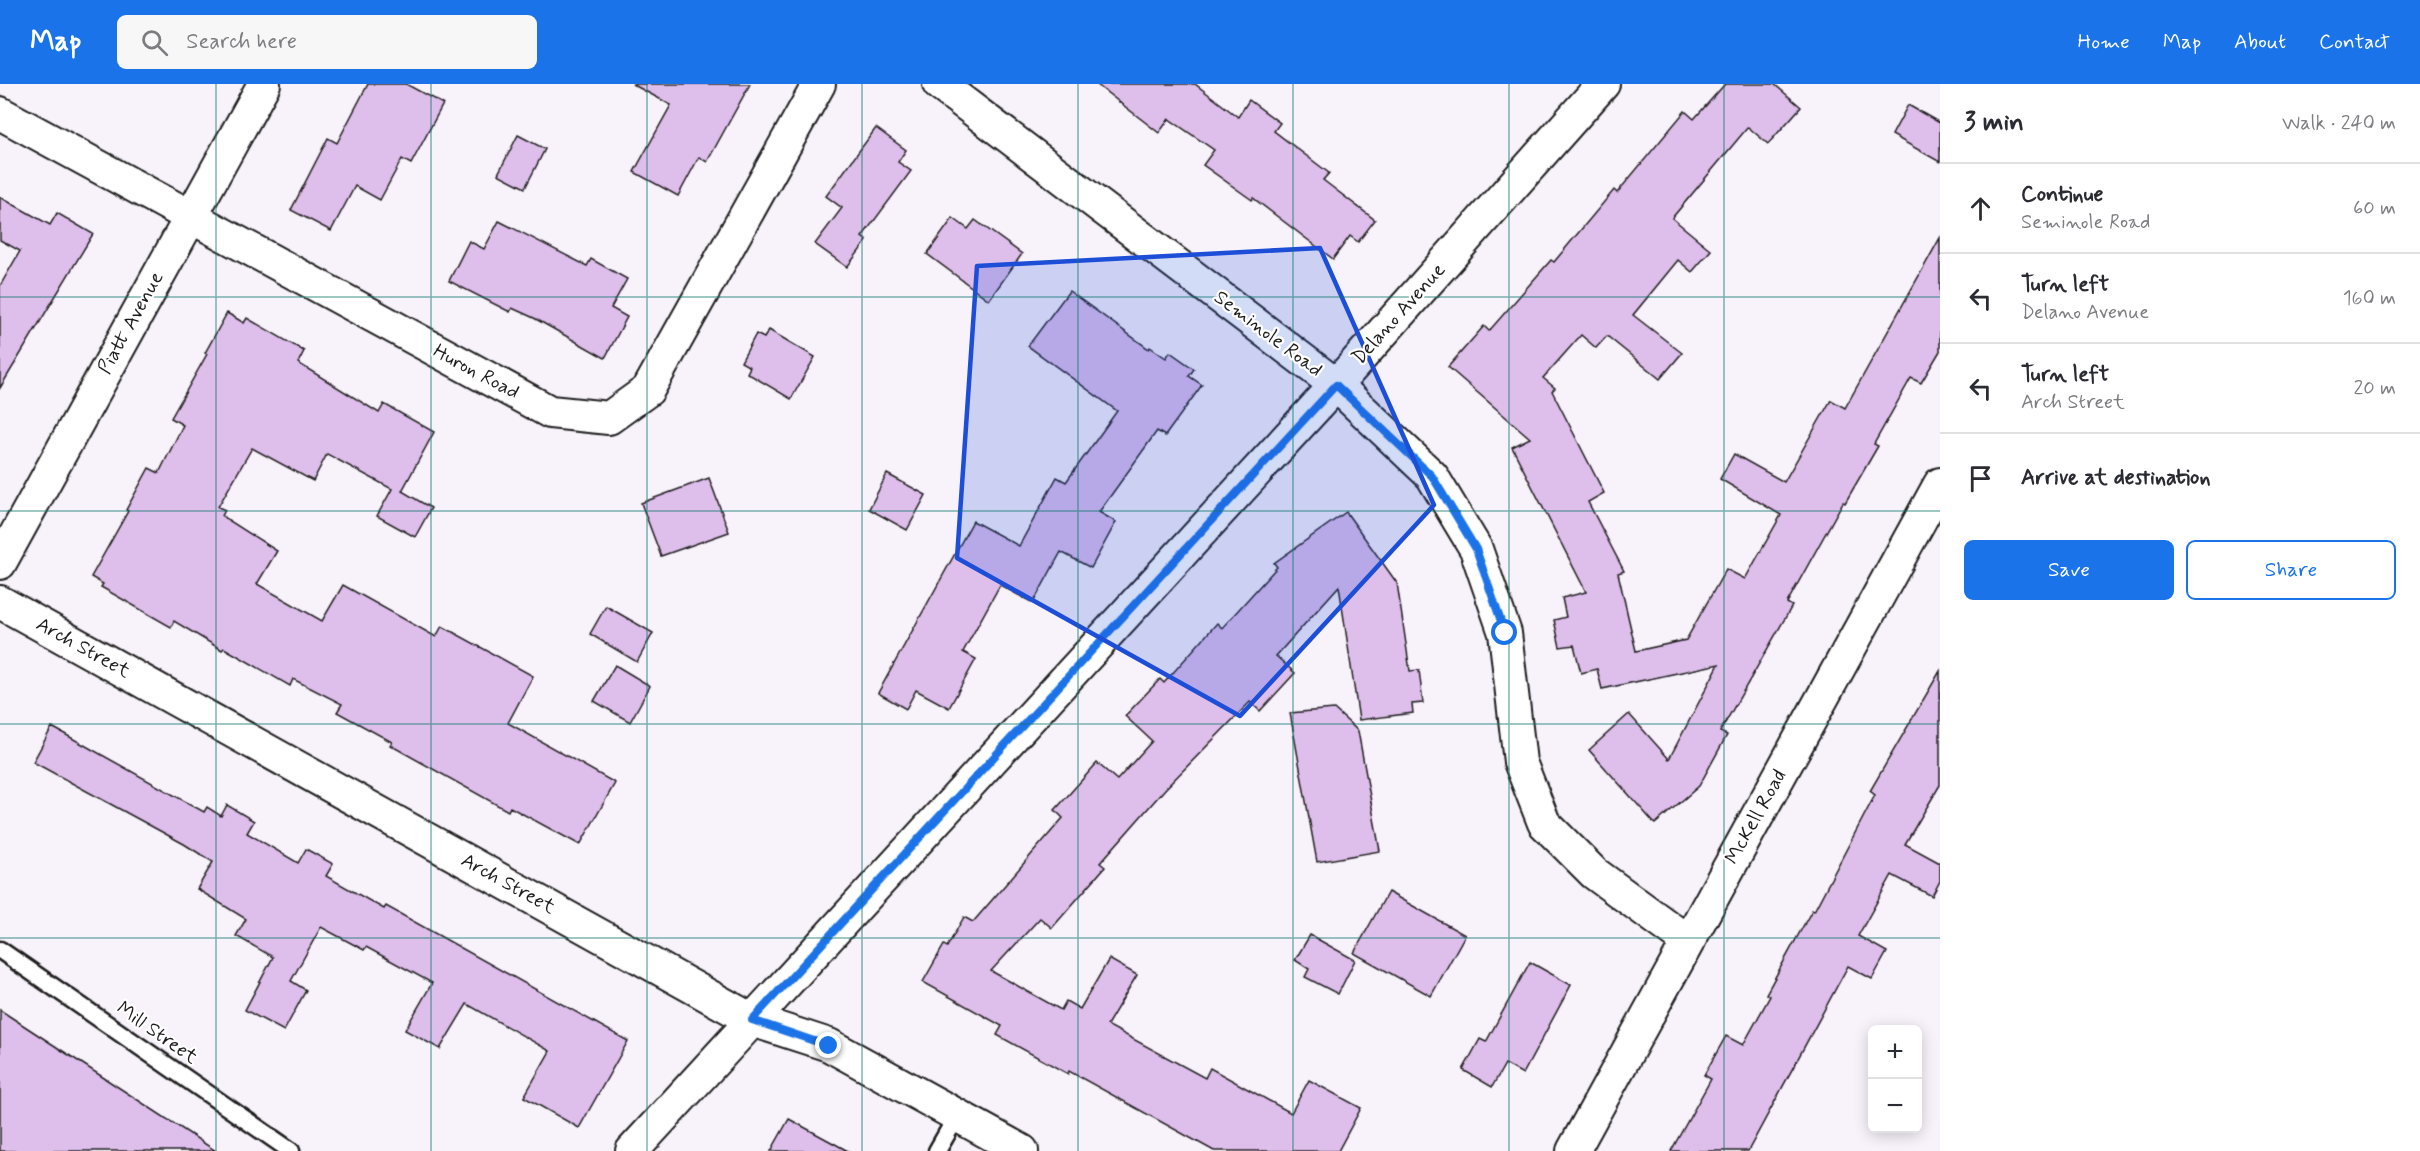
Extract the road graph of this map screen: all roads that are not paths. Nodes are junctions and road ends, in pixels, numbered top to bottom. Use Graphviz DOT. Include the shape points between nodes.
graph roads {
  1 [pos="264,84"];
  2 [pos="819,84"];
  3 [pos="939,84"];
  4 [pos="1604,84"];
  5 [pos="0,113"];
  6 [pos="189,217"];
  7 [pos="1336,385"];
  8 [pos="1940,484"];
  9 [pos="0,563"];
  10 [pos="0,602"];
  11 [pos="1687,941"];
  12 [pos="0,950"];
  13 [pos="752,1020"];
  14 [pos="957,1116"];
  15 [pos="291,1151"];
  16 [pos="632,1151"];
  17 [pos="937,1151"];
  18 [pos="1022,1151"];
  19 [pos="1573,1151"];
  1 -- 6 [label="street, Piatt Avenue"];
  2 -- 6 [label="street, Huron Road" via="648,390 609,418 550,412"];
  3 -- 7 [label="street, Seminole Road"];
  4 -- 7 [label="street, Delano Avenue"];
  5 -- 6 [label="street, Huron Road"];
  6 -- 9 [label="street, Piatt Avenue"];
  7 -- 11 [label="street, Seminole Road" via="1432,476 1476,549 1505,633 1520,762 1544,823 1593,873"];
  7 -- 13 [label="street, Delano Avenue"];
  8 -- 11 [label="street, McKell Road"];
  10 -- 13 [label="street, Arch Street"];
  11 -- 19 [label="street, McKell Road"];
  12 -- 15 [label="lane, Mill Street"];
  13 -- 14 [label="street, Arch Street" via="829,1046"];
  13 -- 16 [label="street, Delano Avenue"];
  14 -- 17 [label="lane"];
  14 -- 18 [label="street, Arch Street"];
}
